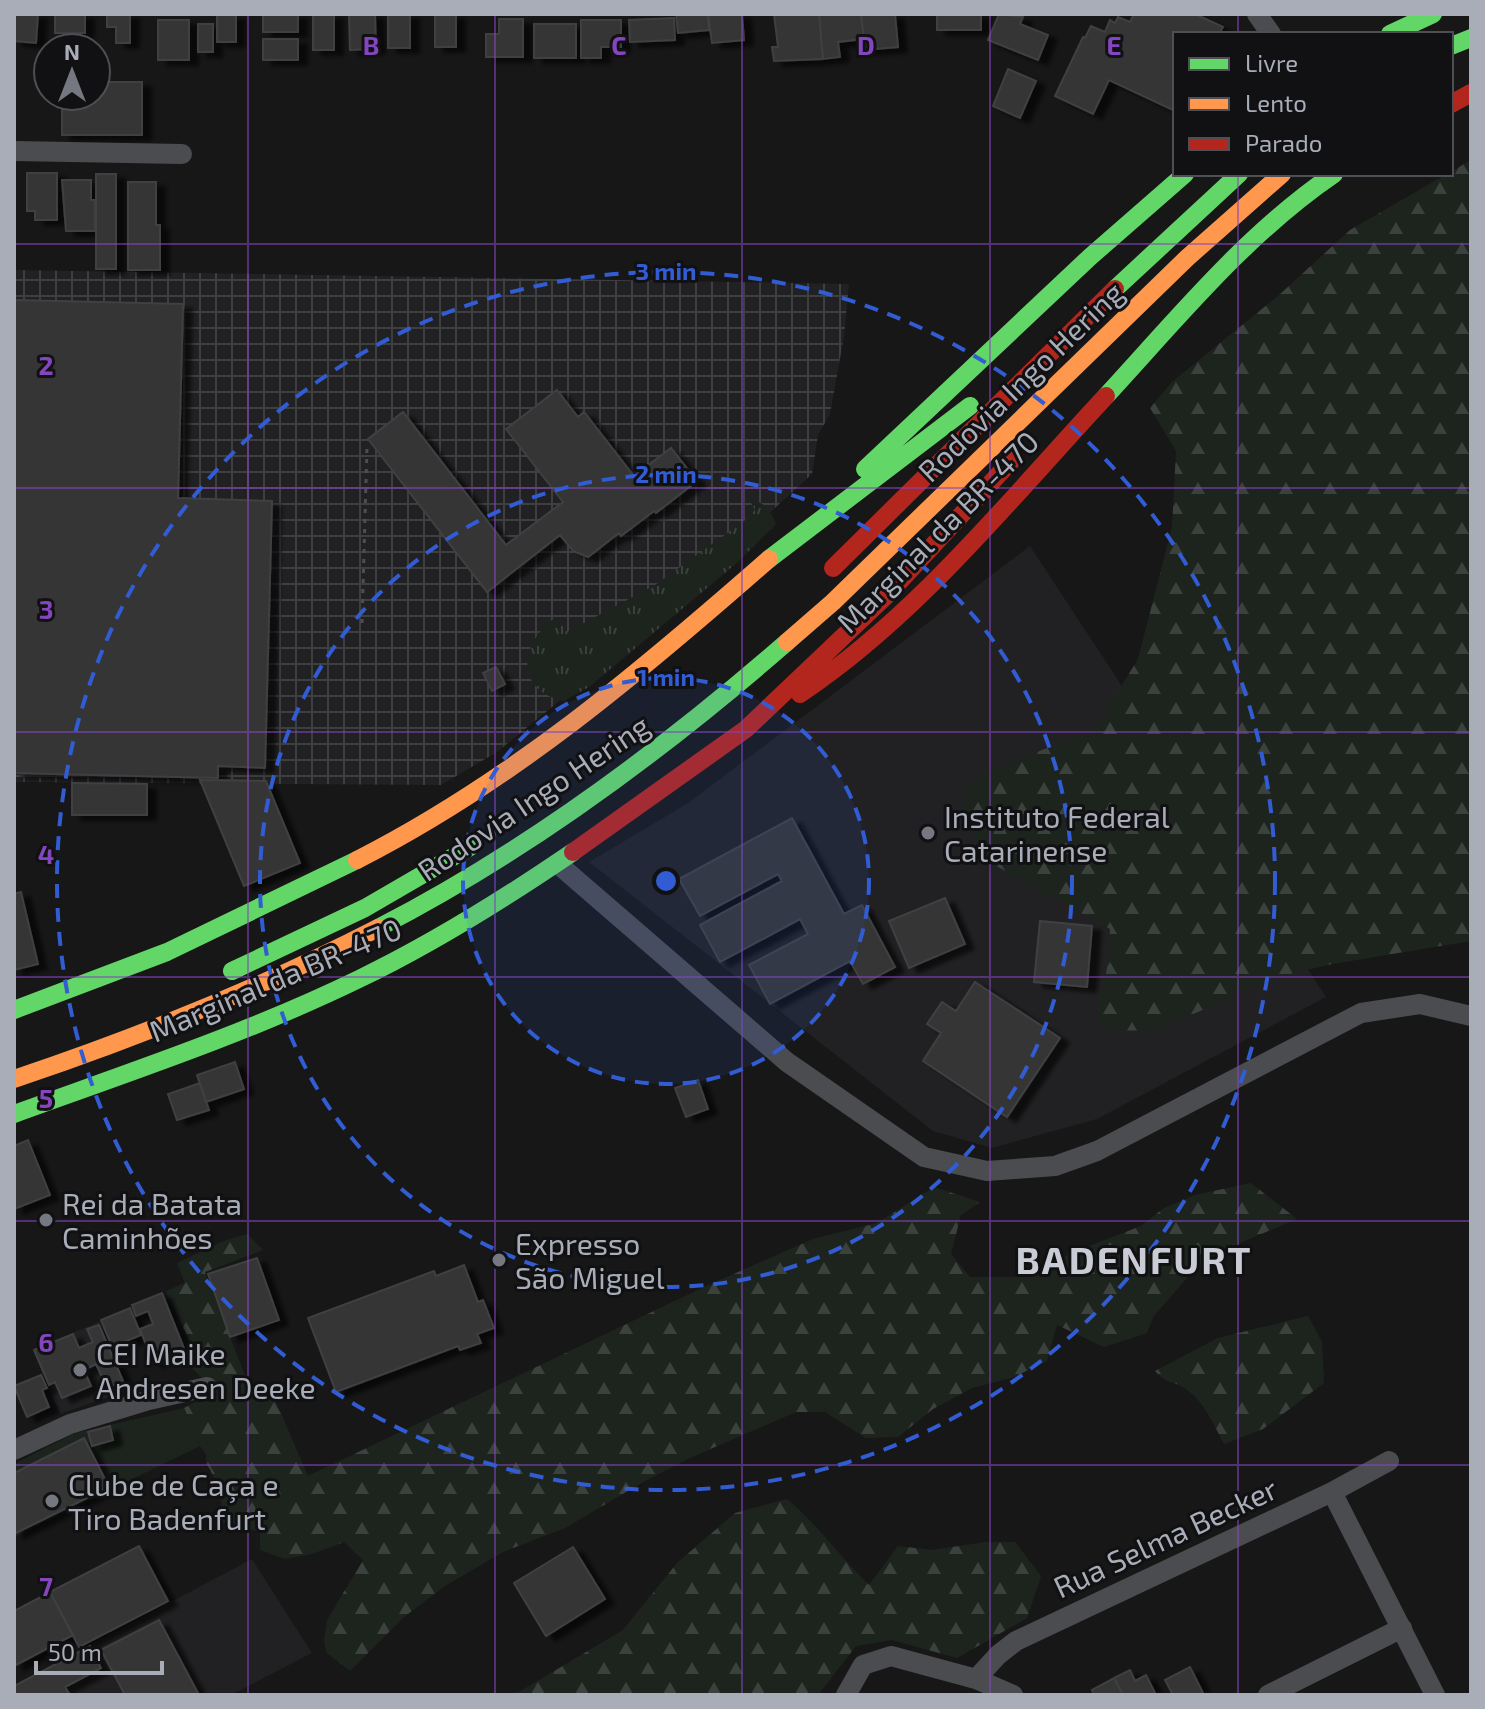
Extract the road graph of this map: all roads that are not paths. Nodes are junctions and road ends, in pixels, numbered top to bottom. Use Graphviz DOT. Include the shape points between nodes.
graph roads {
  1 [pos="1257,14"];
  2 [pos="1433,14"];
  3 [pos="1270,32"];
  4 [pos="1394,32"];
  5 [pos="1471,93"];
  6 [pos="1453,103"];
  7 [pos="14,151"];
  8 [pos="182,154"];
  9 [pos="1183,176"];
  10 [pos="1237,176"];
  11 [pos="1280,176"];
  12 [pos="1331,176"];
  13 [pos="1187,258"];
  14 [pos="1094,308"];
  15 [pos="1071,397"];
  16 [pos="1028,443"];
  17 [pos="769,559"];
  18 [pos="817,584"];
  19 [pos="746,729"];
  20 [pos="482,840"];
  21 [pos="558,864"];
  22 [pos="213,979"];
  23 [pos="14,1010"];
  24 [pos="1471,1016"];
  25 [pos="14,1079"];
  26 [pos="14,1114"];
  27 [pos="207,1387"];
  28 [pos="14,1450"];
  29 [pos="1389,1461"];
  30 [pos="1332,1492"];
  31 [pos="1402,1628"];
  32 [pos="976,1679"];
  33 [pos="846,1695"];
  34 [pos="1013,1695"];
  35 [pos="1268,1695"];
  36 [pos="1435,1695"];
  1 -- 3 [label="street"];
  2 -- 4 [label="main road"];
  5 -- 6 [label="main road"];
  7 -- 8 [label="street"];
  9 -- 17 [label="main road"];
  10 -- 14 [label="main road, Rodovia Ingo Hering"];
  11 -- 13 [label="main road, Rodovia Ingo Hering"];
  12 -- 19 [label="main road, Marginal da BR-470" via="1239,253 919,597 842,666"];
  13 -- 15 [label="main road" via="1146,315"];
  13 -- 25 [label="main road, Rodovia Ingo Hering" via="833,602 720,700 572,811 441,896 310,963 167,1025"];
  14 -- 17 [label="main road"];
  14 -- 18 [label="main road, Rodovia Ingo Hering"];
  16 -- 19 [label="main road" via="888,594"];
  17 -- 23 [label="main road" via="562,733 420,827 163,954"];
  19 -- 21 [label="main road, Marginal da BR-470"];
  20 -- 22 [label="main road, Rodovia Ingo Hering" via="365,908"];
  21 -- 24 [label="street" via="787,1062 924,1157 987,1171 1055,1166 1097,1151 1361,1013 1420,1004"];
  21 -- 26 [label="main road, Marginal da BR-470" via="486,911 339,988"];
  27 -- 28 [label="street" via="70,1424"];
  29 -- 30 [label="street, Rua Selma Becker"];
  30 -- 31 [label="street"];
  30 -- 32 [label="street, Rua Selma Becker" via="1016,1641"];
  31 -- 35 [label="street"];
  31 -- 36 [label="street"];
  32 -- 33 [label="street" via="891,1656 863,1665"];
  32 -- 34 [label="street"];
}
